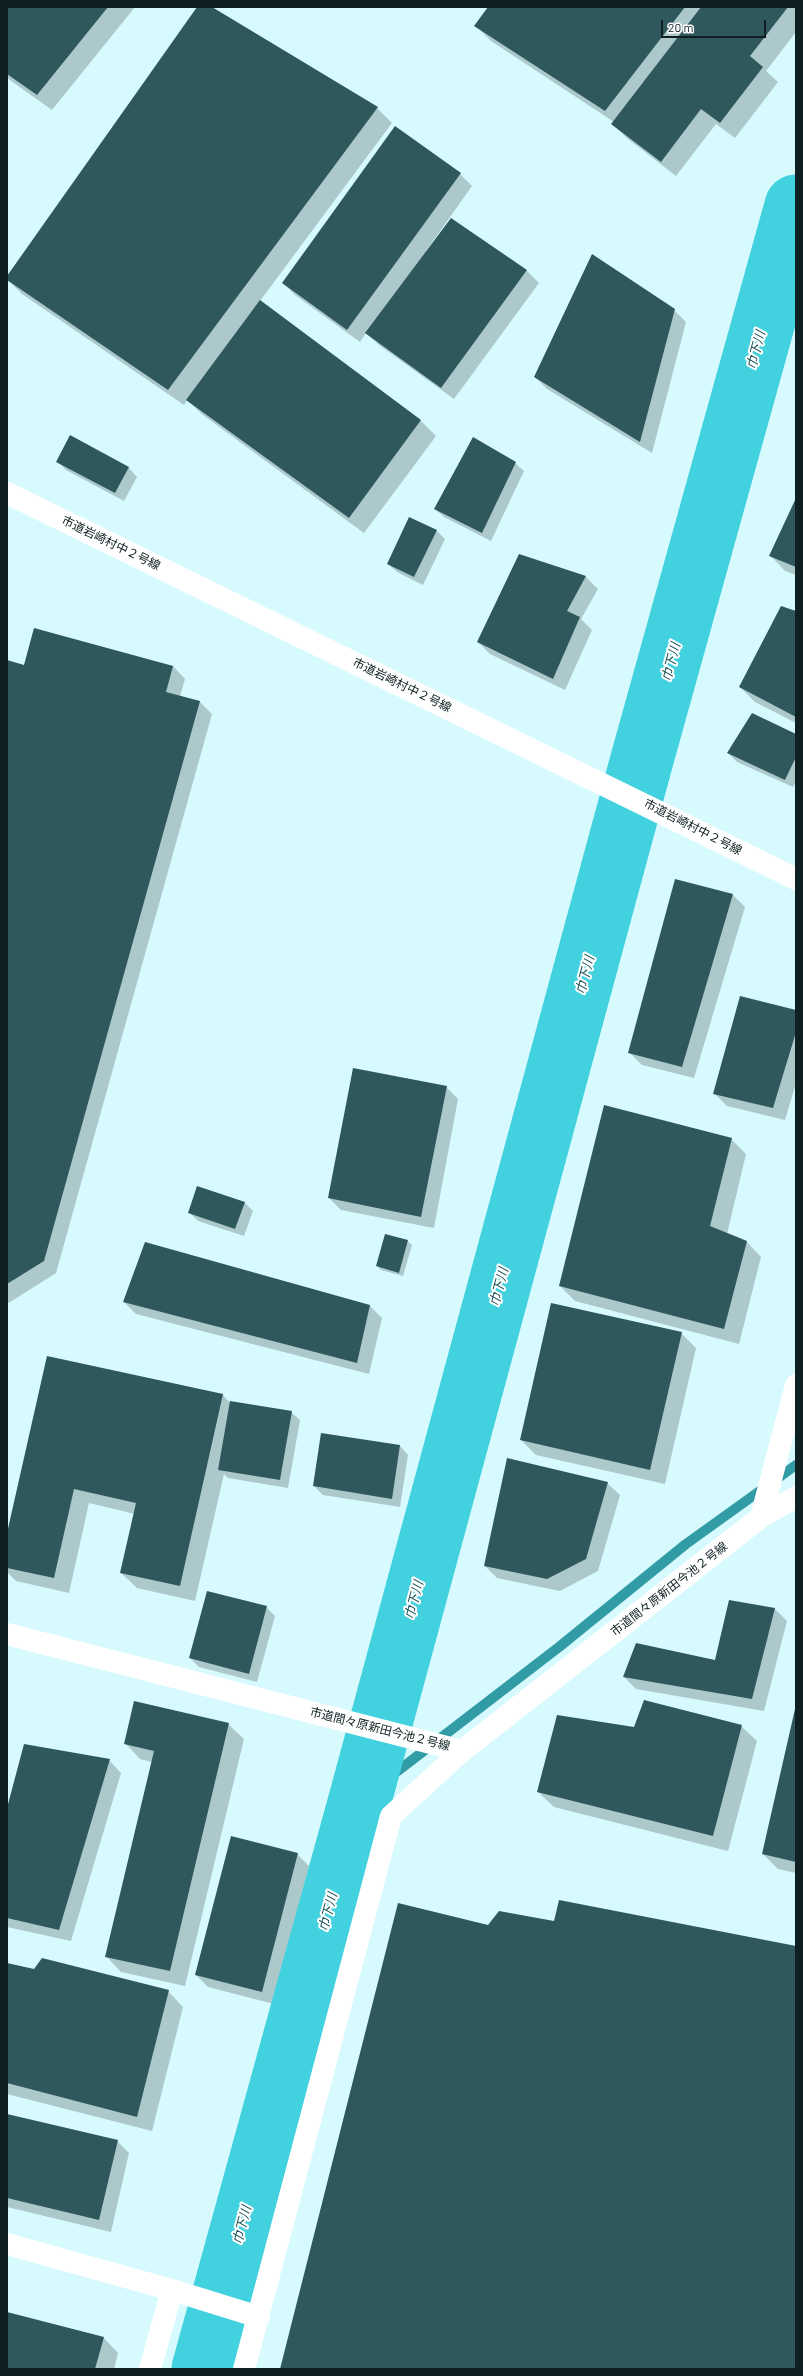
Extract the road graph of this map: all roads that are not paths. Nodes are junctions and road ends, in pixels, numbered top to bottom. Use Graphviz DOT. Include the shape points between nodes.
graph roads {
  1 [pos="7,493"];
  2 [pos="796,879"];
  3 [pos="796,1385"];
  4 [pos="796,1497"];
  5 [pos="760,1517"];
  6 [pos="7,1634"];
  7 [pos="462,1751"];
  8 [pos="7,2244"];
  9 [pos="172,2290"];
  10 [pos="259,2317"];
  11 [pos="150,2369"];
  12 [pos="244,2369"];
  1 -- 2 [label="street, 市道岩崎村中２号線"];
  3 -- 5 [label="street"];
  4 -- 5 [label="street, 市道間々原新田今池２号線"];
  5 -- 7 [label="street, 市道間々原新田今池２号線"];
  6 -- 7 [label="street, 市道間々原新田今池２号線"];
  7 -- 10 [label="street" via="391,1816"];
  8 -- 9 [label="street"];
  9 -- 10 [label="street"];
  9 -- 11 [label="street"];
  10 -- 12 [label="street"];
}
